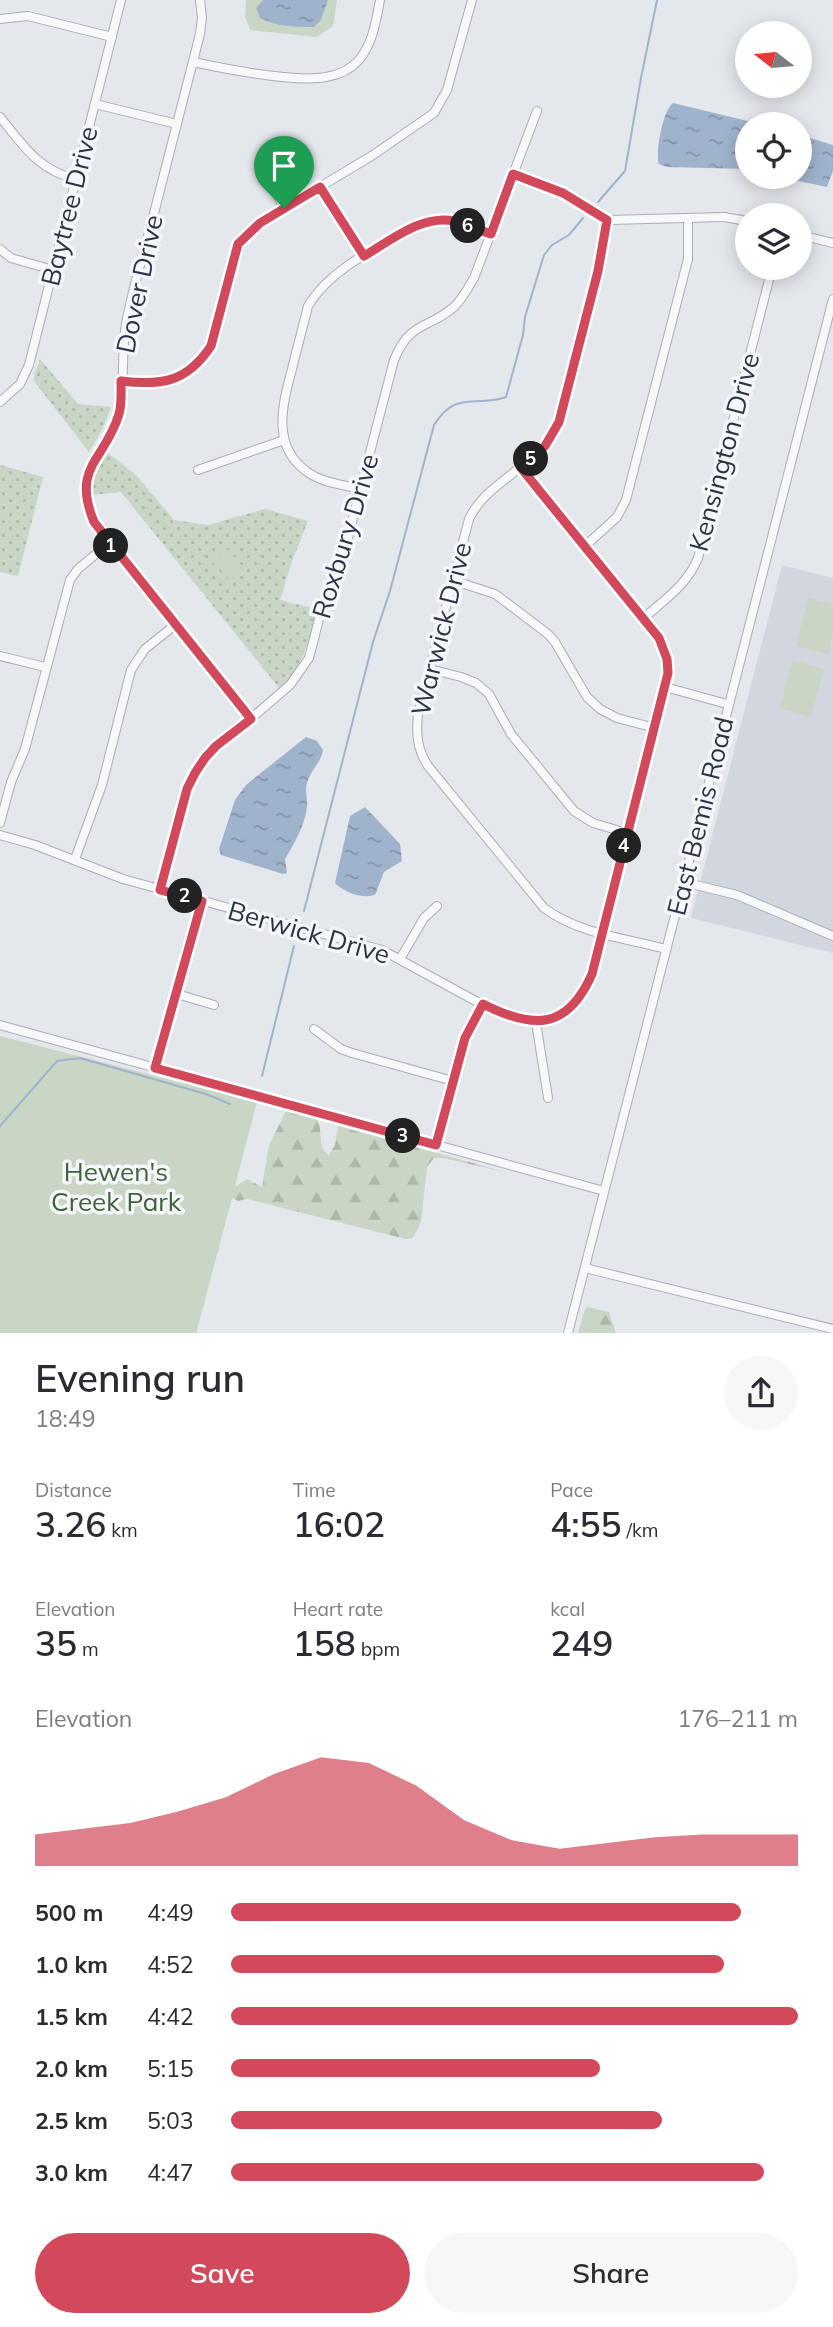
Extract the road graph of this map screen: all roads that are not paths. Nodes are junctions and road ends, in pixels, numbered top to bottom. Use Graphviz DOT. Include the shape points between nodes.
graph roads {
  1 [pos="121,0"];
  2 [pos="200,0"];
  3 [pos="380,0"];
  4 [pos="472,0"];
  5 [pos="0,19"];
  6 [pos="112,37"];
  7 [pos="193,62"];
  8 [pos="95,104"];
  9 [pos="537,111"];
  10 [pos="0,117"];
  11 [pos="177,124"];
  12 [pos="262,168"];
  13 [pos="513,174"];
  14 [pos="75,179"];
  15 [pos="320,187"];
  16 [pos="284,208"];
  17 [pos="688,219"];
  18 [pos="735,219"];
  19 [pos="607,220"];
  20 [pos="491,234"];
  21 [pos="812,238"];
  22 [pos="833,243"];
  23 [pos="0,249"];
  24 [pos="364,256"];
  25 [pos="53,270"];
  26 [pos="769,280"];
  27 [pos="833,299"];
  28 [pos="121,381"];
  29 [pos="0,402"];
  30 [pos="284,440"];
  31 [pos="521,468"];
  32 [pos="198,470"];
  33 [pos="361,489"];
  34 [pos="109,543"];
  35 [pos="584,547"];
  36 [pos="452,580"];
  37 [pos="644,618"];
  38 [pos="175,625"];
  39 [pos="0,656"];
  40 [pos="45,667"];
  41 [pos="430,669"];
  42 [pos="666,687"];
  43 [pos="727,704"];
  44 [pos="251,719"];
  45 [pos="655,728"];
  46 [pos="0,823"];
  47 [pos="628,833"];
  48 [pos="0,835"];
  49 [pos="75,859"];
  50 [pos="683,882"];
  51 [pos="160,890"];
  52 [pos="202,901"];
  53 [pos="437,906"];
  54 [pos="601,933"];
  55 [pos="833,936"];
  56 [pos="666,949"];
  57 [pos="400,959"];
  58 [pos="177,995"];
  59 [pos="483,1004"];
  60 [pos="214,1005"];
  61 [pos="536,1022"];
  62 [pos="0,1026"];
  63 [pos="314,1030"];
  64 [pos="155,1068"];
  65 [pos="453,1081"];
  66 [pos="548,1098"];
  67 [pos="436,1145"];
  68 [pos="604,1191"];
  69 [pos="585,1268"];
  70 [pos="833,1329"];
  71 [pos="568,1333"];
  1 -- 6 [label="street, Baytree Drive"];
  2 -- 7 [label="street, Dover Drive" via="202,18"];
  3 -- 7 [label="street" via="368,47 350,68 326,77 255,73"];
  4 -- 15 [label="street" via="438,108 425,121"];
  5 -- 6 [label="street" via="28,16"];
  6 -- 8 [label="street, Baytree Drive"];
  7 -- 11 [label="street, Dover Drive"];
  8 -- 11 [label="street"];
  8 -- 14 [label="street, Baytree Drive"];
  9 -- 13 [label="street, Roxbury Drive"];
  10 -- 14 [label="street" via="33,158"];
  11 -- 28 [label="street, Dover Drive" via="126,325"];
  12 -- 16 [label="street"];
  13 -- 19 [label="street" via="563,193"];
  13 -- 20 [label="street, Roxbury Drive"];
  14 -- 25 [label="street, Baytree Drive"];
  15 -- 16 [label="street"];
  15 -- 24 [label="street"];
  16 -- 28 [label="street" via="238,244 211,346 192,369 165,382"];
  17 -- 18 [label="street"];
  17 -- 19 [label="street"];
  17 -- 35 [label="street" via="688,259 626,500 617,517"];
  19 -- 31 [label="street, Warwick Drive" via="559,422 545,446"];
  20 -- 24 [label="street" via="438,219 422,223"];
  20 -- 33 [label="street, Roxbury Drive" via="463,297 417,327 399,348"];
  21 -- 22 [label="street"];
  23 -- 25 [label="street" via="22,262"];
  24 -- 30 [label="street" via="329,279 308,306 282,407"];
  25 -- 29 [label="street, Baytree Drive" via="25,376"];
  26 -- 37 [label="street, Kensington Drive" via="698,558 683,584"];
  27 -- 43 [label="street, East Bemis Road"];
  28 -- 34 [label="street, Dover Drive" via="119,414 93,460 86,489 94,522"];
  30 -- 32 [label="street"];
  30 -- 33 [label="street" via="311,474"];
  31 -- 35 [label="street"];
  31 -- 36 [label="street, Warwick Drive" via="473,509"];
  33 -- 44 [label="street, Roxbury Drive" via="309,658 290,685"];
  34 -- 38 [label="street, Dover Drive"];
  34 -- 40 [label="street" via="70,580"];
  35 -- 37 [label="street"];
  36 -- 41 [label="street, Warwick Drive"];
  36 -- 45 [label="street" via="495,594 548,634 600,709"];
  37 -- 42 [label="street" via="667,659"];
  38 -- 44 [label="street, Dover Drive"];
  38 -- 49 [label="street" via="145,649 131,670 102,785"];
  39 -- 40 [label="street"];
  40 -- 46 [label="street" via="25,749"];
  41 -- 47 [label="street" via="476,683 489,694 511,734 574,811 593,823"];
  41 -- 54 [label="street, Warwick Drive" via="416,729 421,756 544,908 567,923"];
  42 -- 43 [label="street"];
  42 -- 45 [label="street"];
  43 -- 50 [label="street, East Bemis Road"];
  44 -- 51 [label="street, Roxbury Drive" via="216,746 195,773"];
  45 -- 47 [label="street"];
  47 -- 54 [label="street"];
  48 -- 49 [label="street, Berwick Drive"];
  49 -- 51 [label="street, Berwick Drive"];
  50 -- 55 [label="street" via="737,895"];
  50 -- 56 [label="street, East Bemis Road"];
  51 -- 52 [label="street, Berwick Drive"];
  52 -- 57 [label="street, Berwick Drive" via="382,950"];
  52 -- 58 [label="street"];
  53 -- 57 [label="street" via="424,918"];
  54 -- 56 [label="street, Warwick Drive"];
  54 -- 61 [label="street" via="592,974 581,995 556,1017"];
  56 -- 68 [label="street, East Bemis Road"];
  57 -- 59 [label="street, Berwick Drive"];
  58 -- 60 [label="street"];
  58 -- 64 [label="street"];
  59 -- 61 [label="street, Berwick Drive" via="507,1017"];
  59 -- 65 [label="street" via="465,1038"];
  61 -- 66 [label="street"];
  62 -- 64 [label="street"];
  63 -- 65 [label="street" via="341,1049"];
  64 -- 67 [label="street"];
  65 -- 67 [label="street"];
  67 -- 68 [label="street"];
  68 -- 69 [label="street, East Bemis Road"];
  69 -- 70 [label="street"];
  69 -- 71 [label="street, East Bemis Road"];
}
